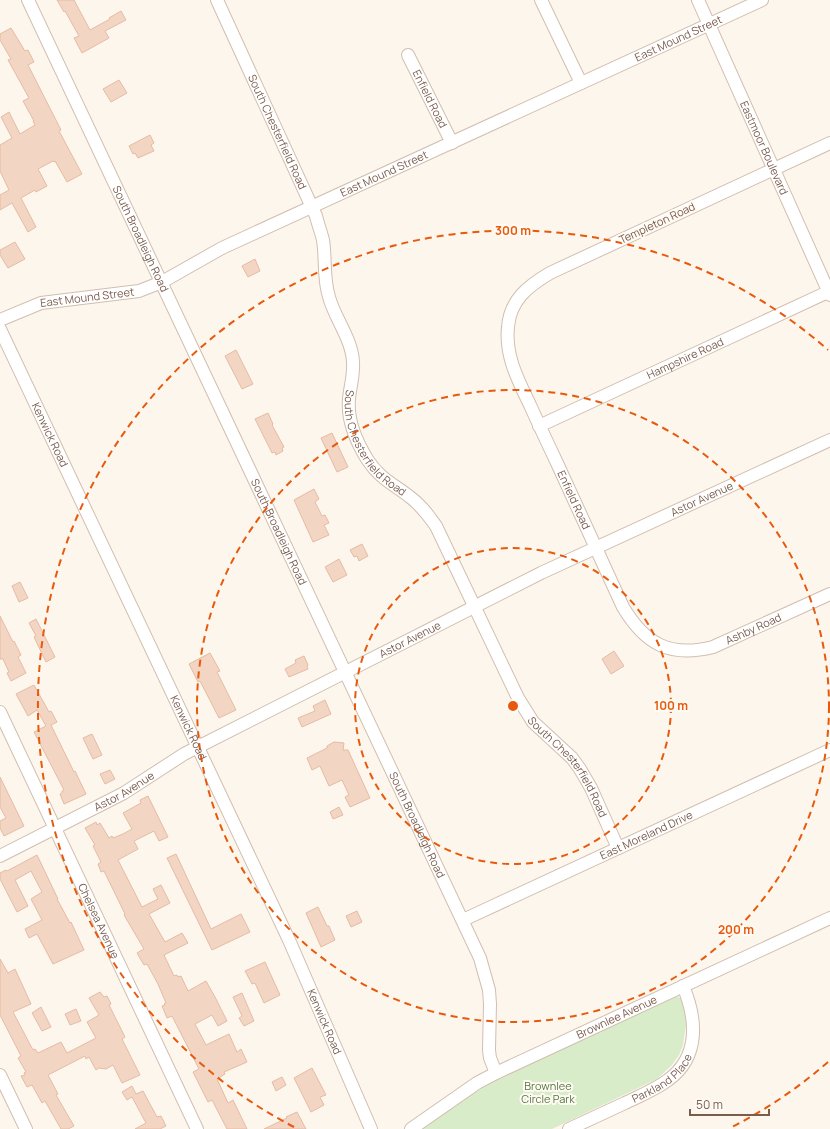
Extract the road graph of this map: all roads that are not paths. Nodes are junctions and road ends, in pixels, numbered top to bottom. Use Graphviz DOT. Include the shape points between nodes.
graph roads {
  1 [pos="28,0"];
  2 [pos="217,0"];
  3 [pos="541,0"];
  4 [pos="698,0"];
  5 [pos="762,0"];
  6 [pos="709,24"];
  7 [pos="408,55"];
  8 [pos="581,83"];
  9 [pos="452,142"];
  10 [pos="830,143"];
  11 [pos="774,169"];
  12 [pos="312,207"];
  13 [pos="162,282"];
  14 [pos="830,293"];
  15 [pos="0,320"];
  16 [pos="508,328"];
  17 [pos="0,329"];
  18 [pos="539,426"];
  19 [pos="830,440"];
  20 [pos="596,548"];
  21 [pos="830,594"];
  22 [pos="474,607"];
  23 [pos="673,649"];
  24 [pos="346,672"];
  25 [pos="0,712"];
  26 [pos="198,748"];
  27 [pos="830,750"];
  28 [pos="55,828"];
  29 [pos="618,848"];
  30 [pos="0,856"];
  31 [pos="830,918"];
  32 [pos="463,920"];
  33 [pos="682,986"];
  34 [pos="496,1073"];
  35 [pos="0,1075"];
  36 [pos="26,1129"];
  37 [pos="197,1129"];
  38 [pos="371,1129"];
  39 [pos="411,1129"];
  40 [pos="569,1129"];
  1 -- 13 [label="street, South Broadleigh Road"];
  2 -- 12 [label="street, South Chesterfield Road"];
  3 -- 8 [label="street"];
  4 -- 6 [label="street, Eastmoor Boulevard"];
  5 -- 6 [label="street, East Mound Street"];
  6 -- 8 [label="street, East Mound Street"];
  6 -- 11 [label="street, Eastmoor Boulevard"];
  7 -- 9 [label="street, Enfield Road"];
  8 -- 9 [label="street, East Mound Street"];
  9 -- 12 [label="street, East Mound Street"];
  10 -- 11 [label="street, Templeton Road"];
  11 -- 14 [label="street, Eastmoor Boulevard"];
  11 -- 16 [label="street, Templeton Road" via="550,272 522,294 511,311"];
  12 -- 13 [label="street, East Mound Street" via="222,248"];
  12 -- 22 [label="street, South Chesterfield Road" via="323,240 329,299 351,351 353,362 348,399 352,427 367,459 377,472 410,496 432,521"];
  13 -- 15 [label="street, East Mound Street" via="139,290 41,303"];
  13 -- 24 [label="street, South Broadleigh Road"];
  14 -- 18 [label="street, Hampshire Road"];
  16 -- 18 [label="street, Enfield Road" via="508,348 514,370"];
  17 -- 26 [label="street, Kenwick Road"];
  18 -- 20 [label="street, Enfield Road"];
  19 -- 20 [label="street, Astor Avenue"];
  20 -- 22 [label="street, Astor Avenue"];
  20 -- 23 [label="street, Enfield Road" via="633,623 651,640"];
  21 -- 23 [label="street, Ashby Road" via="713,647 700,650"];
  22 -- 24 [label="street, Astor Avenue"];
  22 -- 29 [label="street, South Chesterfield Road" via="527,714 572,758 591,788"];
  24 -- 26 [label="street, Astor Avenue"];
  24 -- 32 [label="street, South Broadleigh Road"];
  25 -- 28 [label="street, Chelsea Avenue"];
  26 -- 28 [label="street, Astor Avenue" via="124,793"];
  26 -- 38 [label="street, Kenwick Road" via="288,940"];
  27 -- 29 [label="street, East Moreland Drive"];
  28 -- 30 [label="street, Astor Avenue"];
  28 -- 37 [label="street, Chelsea Avenue"];
  29 -- 32 [label="street, East Moreland Drive"];
  31 -- 33 [label="street, Brownlee Avenue"];
  32 -- 34 [label="street, South Broadleigh Road" via="480,958 488,985 489,1050"];
  33 -- 34 [label="street, Brownlee Avenue"];
  33 -- 40 [label="street, Parkland Place" via="692,1013 694,1033 690,1051 682,1066 654,1089"];
  34 -- 39 [label="street, Brownlee Avenue" via="477,1083"];
  35 -- 36 [label="street"];
}
